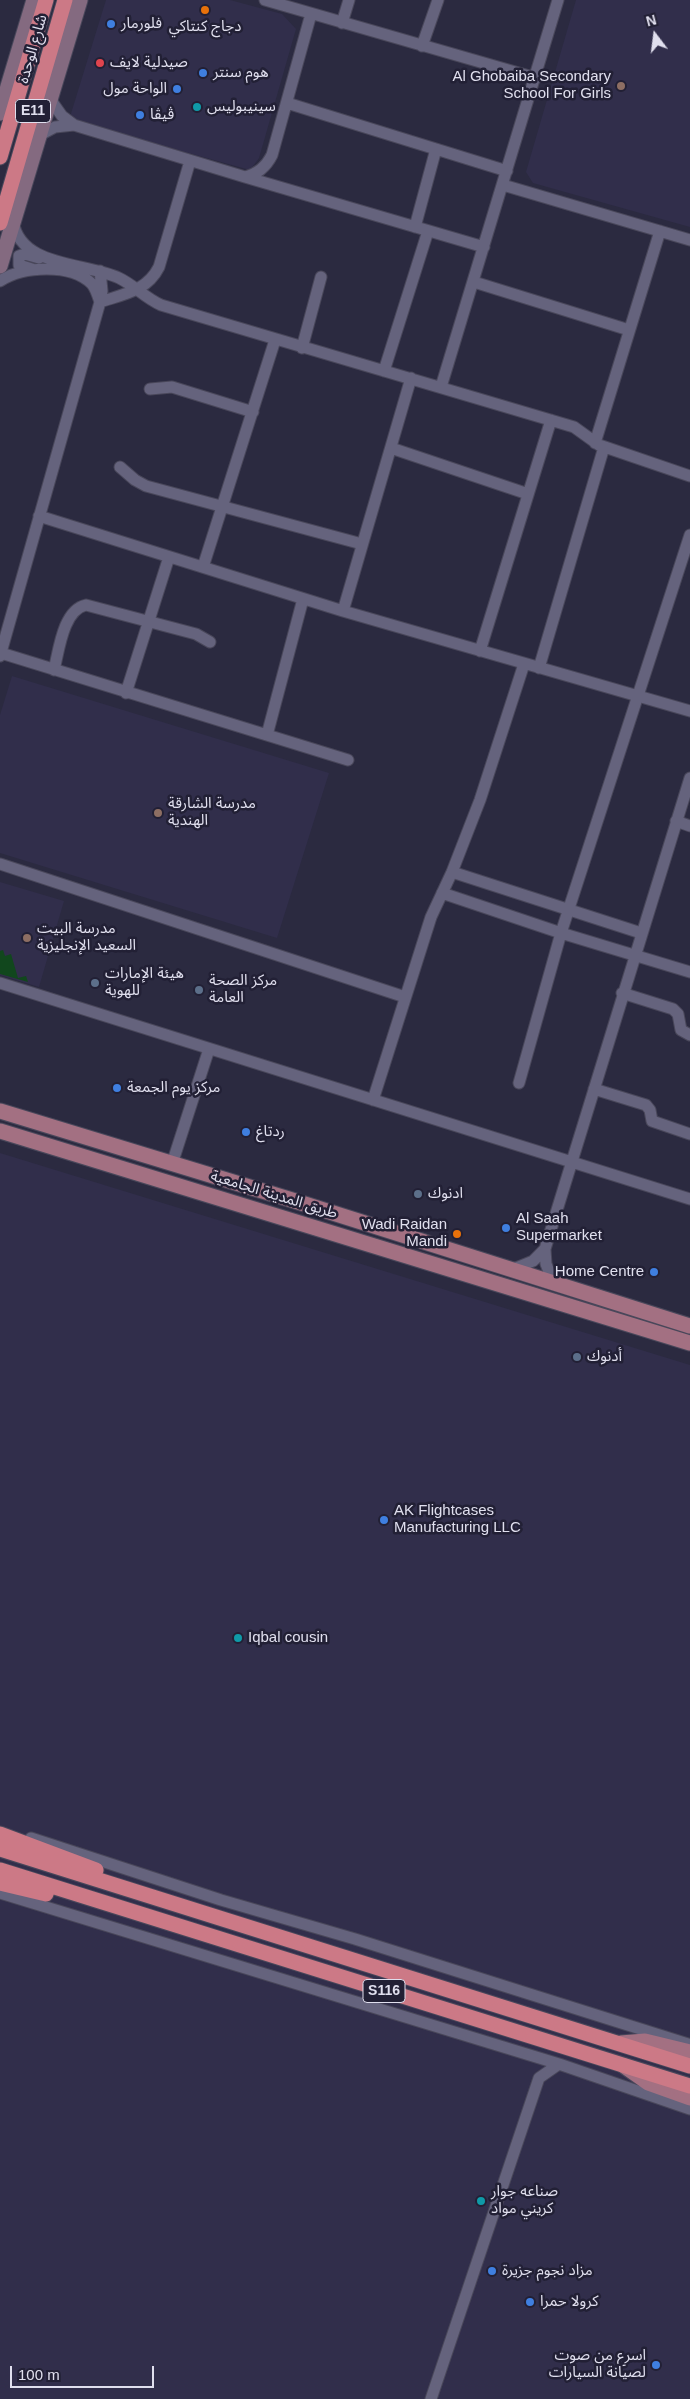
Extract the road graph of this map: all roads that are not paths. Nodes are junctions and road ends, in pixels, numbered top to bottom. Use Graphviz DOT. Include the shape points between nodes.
graph roads {
  1 [pos="34,0"];
  2 [pos="46,0"];
  3 [pos="65,0"];
  4 [pos="80,0"];
  5 [pos="349,0"];
  6 [pos="438,0"];
  7 [pos="558,0"];
  8 [pos="269,1"];
  9 [pos="311,14"];
  10 [pos="342,23"];
  11 [pos="422,46"];
  12 [pos="536,78"];
  13 [pos="50,99"];
  14 [pos="286,103"];
  15 [pos="7,105"];
  16 [pos="74,126"];
  17 [pos="40,135"];
  18 [pos="436,149"];
  19 [pos="0,157"];
  20 [pos="190,161"];
  21 [pos="507,171"];
  22 [pos="245,177"];
  23 [pos="503,185"];
  24 [pos="7,222"];
  25 [pos="415,227"];
  26 [pos="428,231"];
  27 [pos="660,232"];
  28 [pos="690,240"];
  29 [pos="484,247"];
  30 [pos="48,258"];
  31 [pos="0,266"];
  32 [pos="38,270"];
  33 [pos="100,271"];
  34 [pos="321,277"];
  35 [pos="0,281"];
  36 [pos="474,282"];
  37 [pos="137,291"];
  38 [pos="100,302"];
  39 [pos="629,330"];
  40 [pos="276,340"];
  41 [pos="302,348"];
  42 [pos="384,371"];
  43 [pos="411,378"];
  44 [pos="441,387"];
  45 [pos="150,389"];
  46 [pos="253,412"];
  47 [pos="551,420"];
  48 [pos="600,445"];
  49 [pos="391,448"];
  50 [pos="120,466"];
  51 [pos="690,476"];
  52 [pos="528,494"];
  53 [pos="222,508"];
  54 [pos="39,516"];
  55 [pos="690,535"];
  56 [pos="362,544"];
  57 [pos="169,557"];
  58 [pos="203,568"];
  59 [pos="303,599"];
  60 [pos="343,611"];
  61 [pos="0,613"];
  62 [pos="12,616"];
  63 [pos="149,620"];
  64 [pos="210,642"];
  65 [pos="480,651"];
  66 [pos="0,654"];
  67 [pos="524,664"];
  68 [pos="538,668"];
  69 [pos="54,670"];
  70 [pos="126,693"];
  71 [pos="638,696"];
  72 [pos="690,711"];
  73 [pos="266,735"];
  74 [pos="348,760"];
  75 [pos="690,778"];
  76 [pos="676,821"];
  77 [pos="690,826"];
  78 [pos="0,864"];
  79 [pos="452,872"];
  80 [pos="442,893"];
  81 [pos="569,910"];
  82 [pos="561,933"];
  83 [pos="641,933"];
  84 [pos="634,956"];
  85 [pos="690,972"];
  86 [pos="0,983"];
  87 [pos="622,993"];
  88 [pos="405,997"];
  89 [pos="690,1035"];
  90 [pos="209,1049"];
  91 [pos="519,1083"];
  92 [pos="594,1089"];
  93 [pos="373,1100"];
  94 [pos="0,1111"];
  95 [pos="0,1131"];
  96 [pos="690,1134"];
  97 [pos="572,1163"];
  98 [pos="172,1164"];
  99 [pos="690,1199"];
  100 [pos="545,1249"];
  101 [pos="511,1270"];
  102 [pos="554,1284"];
  103 [pos="690,1326"];
  104 [pos="690,1343"];
  105 [pos="0,1828"];
  106 [pos="0,1834"];
  107 [pos="0,1849"];
  108 [pos="0,1870"];
  109 [pos="0,1883"];
  110 [pos="0,1893"];
  111 [pos="144,1893"];
  112 [pos="77,1895"];
  113 [pos="621,2043"];
  114 [pos="690,2045"];
  115 [pos="690,2052"];
  116 [pos="528,2055"];
  117 [pos="559,2064"];
  118 [pos="624,2066"];
  119 [pos="690,2066"];
  120 [pos="539,2078"];
  121 [pos="690,2086"];
  122 [pos="690,2098"];
  123 [pos="690,2108"];
  124 [pos="431,2399"];
  1 -- 15 [label="street"];
  2 -- 15 [label="highway, شارع الوحدة / E11"];
  3 -- 24 [label="highway, شارع الوحدة / E11"];
  4 -- 13 [label="street"];
  5 -- 10 [label="street"];
  6 -- 11 [label="street"];
  7 -- 12 [label="street"];
  8 -- 9 [label="street"];
  9 -- 10 [label="street"];
  9 -- 14 [label="street"];
  10 -- 11 [label="street"];
  11 -- 12 [label="street"];
  12 -- 21 [label="street"];
  13 -- 16 [label="street"];
  13 -- 17 [label="street"];
  14 -- 18 [label="street"];
  14 -- 22 [label="street" via="269,162 259,172"];
  15 -- 19 [label="highway, شارع الوحدة / E11"];
  16 -- 17 [label="street" via="55,127"];
  16 -- 20 [label="street"];
  17 -- 24 [label="street"];
  18 -- 21 [label="street"];
  18 -- 25 [label="street"];
  20 -- 22 [label="street"];
  20 -- 37 [label="street" via="159,267 150,281"];
  21 -- 23 [label="street"];
  22 -- 25 [label="street"];
  23 -- 27 [label="street"];
  23 -- 29 [label="street"];
  24 -- 30 [label="street" via="20,242"];
  24 -- 31 [label="street"];
  25 -- 26 [label="street"];
  26 -- 29 [label="street"];
  26 -- 42 [label="street"];
  27 -- 28 [label="street"];
  27 -- 39 [label="street"];
  29 -- 36 [label="street"];
  30 -- 32 [label="street" via="19,256 18,262 22,267"];
  30 -- 33 [label="street"];
  32 -- 35 [label="street" via="18,272"];
  32 -- 38 [label="street" via="79,276 91,284"];
  33 -- 37 [label="street" via="120,278"];
  33 -- 38 [label="street"];
  34 -- 41 [label="street"];
  36 -- 39 [label="street"];
  36 -- 44 [label="street"];
  37 -- 38 [label="street"];
  37 -- 40 [label="street" via="161,305"];
  38 -- 54 [label="street"];
  39 -- 48 [label="street"];
  40 -- 41 [label="street"];
  40 -- 46 [label="street"];
  41 -- 42 [label="street"];
  42 -- 43 [label="street"];
  43 -- 44 [label="street"];
  43 -- 49 [label="street"];
  44 -- 47 [label="street"];
  45 -- 46 [label="street" via="172,387"];
  46 -- 53 [label="street"];
  47 -- 48 [label="street" via="579,430"];
  47 -- 52 [label="street"];
  48 -- 51 [label="street"];
  48 -- 68 [label="street"];
  49 -- 52 [label="street"];
  49 -- 56 [label="street"];
  50 -- 53 [label="street" via="134,480 146,486"];
  52 -- 65 [label="street"];
  53 -- 56 [label="street"];
  53 -- 58 [label="street"];
  54 -- 57 [label="street"];
  54 -- 62 [label="street"];
  55 -- 71 [label="street"];
  56 -- 60 [label="street"];
  57 -- 58 [label="street"];
  57 -- 63 [label="street"];
  58 -- 59 [label="street"];
  59 -- 60 [label="street"];
  59 -- 73 [label="street"];
  60 -- 65 [label="street"];
  61 -- 62 [label="street"];
  62 -- 66 [label="street"];
  63 -- 64 [label="street" via="196,634"];
  63 -- 69 [label="street" via="92,605 80,606 68,619"];
  63 -- 70 [label="street"];
  65 -- 67 [label="street"];
  66 -- 69 [label="street"];
  67 -- 68 [label="street"];
  67 -- 79 [label="street" via="480,800"];
  68 -- 71 [label="street"];
  69 -- 70 [label="street"];
  70 -- 73 [label="street"];
  71 -- 72 [label="street"];
  71 -- 81 [label="street"];
  73 -- 74 [label="street"];
  75 -- 76 [label="street"];
  76 -- 77 [label="street"];
  76 -- 83 [label="street"];
  78 -- 88 [label="street"];
  79 -- 80 [label="street"];
  79 -- 81 [label="street"];
  80 -- 82 [label="street"];
  80 -- 88 [label="street"];
  81 -- 82 [label="street"];
  81 -- 83 [label="street"];
  82 -- 84 [label="street"];
  82 -- 91 [label="street"];
  83 -- 84 [label="street"];
  84 -- 85 [label="street"];
  84 -- 87 [label="street"];
  86 -- 90 [label="street"];
  87 -- 89 [label="street" via="673,1009 678,1014 679,1027"];
  87 -- 92 [label="street"];
  88 -- 93 [label="street"];
  90 -- 93 [label="street"];
  90 -- 98 [label="street"];
  92 -- 96 [label="street" via="646,1105 652,1121"];
  92 -- 97 [label="street"];
  93 -- 97 [label="street"];
  94 -- 98 [label="main road, طريق المدينة الجامعية"];
  95 -- 104 [label="main road, طريق المدينة الجامعية"];
  97 -- 99 [label="street"];
  97 -- 100 [label="street"];
  98 -- 101 [label="main road, طريق المدينة الجامعية"];
  100 -- 101 [label="street" via="533,1261"];
  100 -- 102 [label="street" via="548,1271"];
  101 -- 102 [label="main road, طريق المدينة الجامعية"];
  102 -- 103 [label="main road, طريق المدينة الجامعية"];
  105 -- 114 [label="street"];
  106 -- 111 [label="highway"];
  107 -- 111 [label="highway, S116"];
  108 -- 112 [label="highway, S116"];
  109 -- 112 [label="highway" via="60,1896"];
  110 -- 116 [label="street"];
  111 -- 113 [label="highway, S116"];
  112 -- 118 [label="highway, S116"];
  113 -- 115 [label="main road" via="645,2041"];
  113 -- 119 [label="highway, S116"];
  116 -- 117 [label="street"];
  116 -- 120 [label="street"];
  117 -- 120 [label="street"];
  117 -- 123 [label="street"];
  118 -- 121 [label="highway, S116"];
  118 -- 122 [label="main road" via="648,2083"];
  120 -- 124 [label="street"];
}
